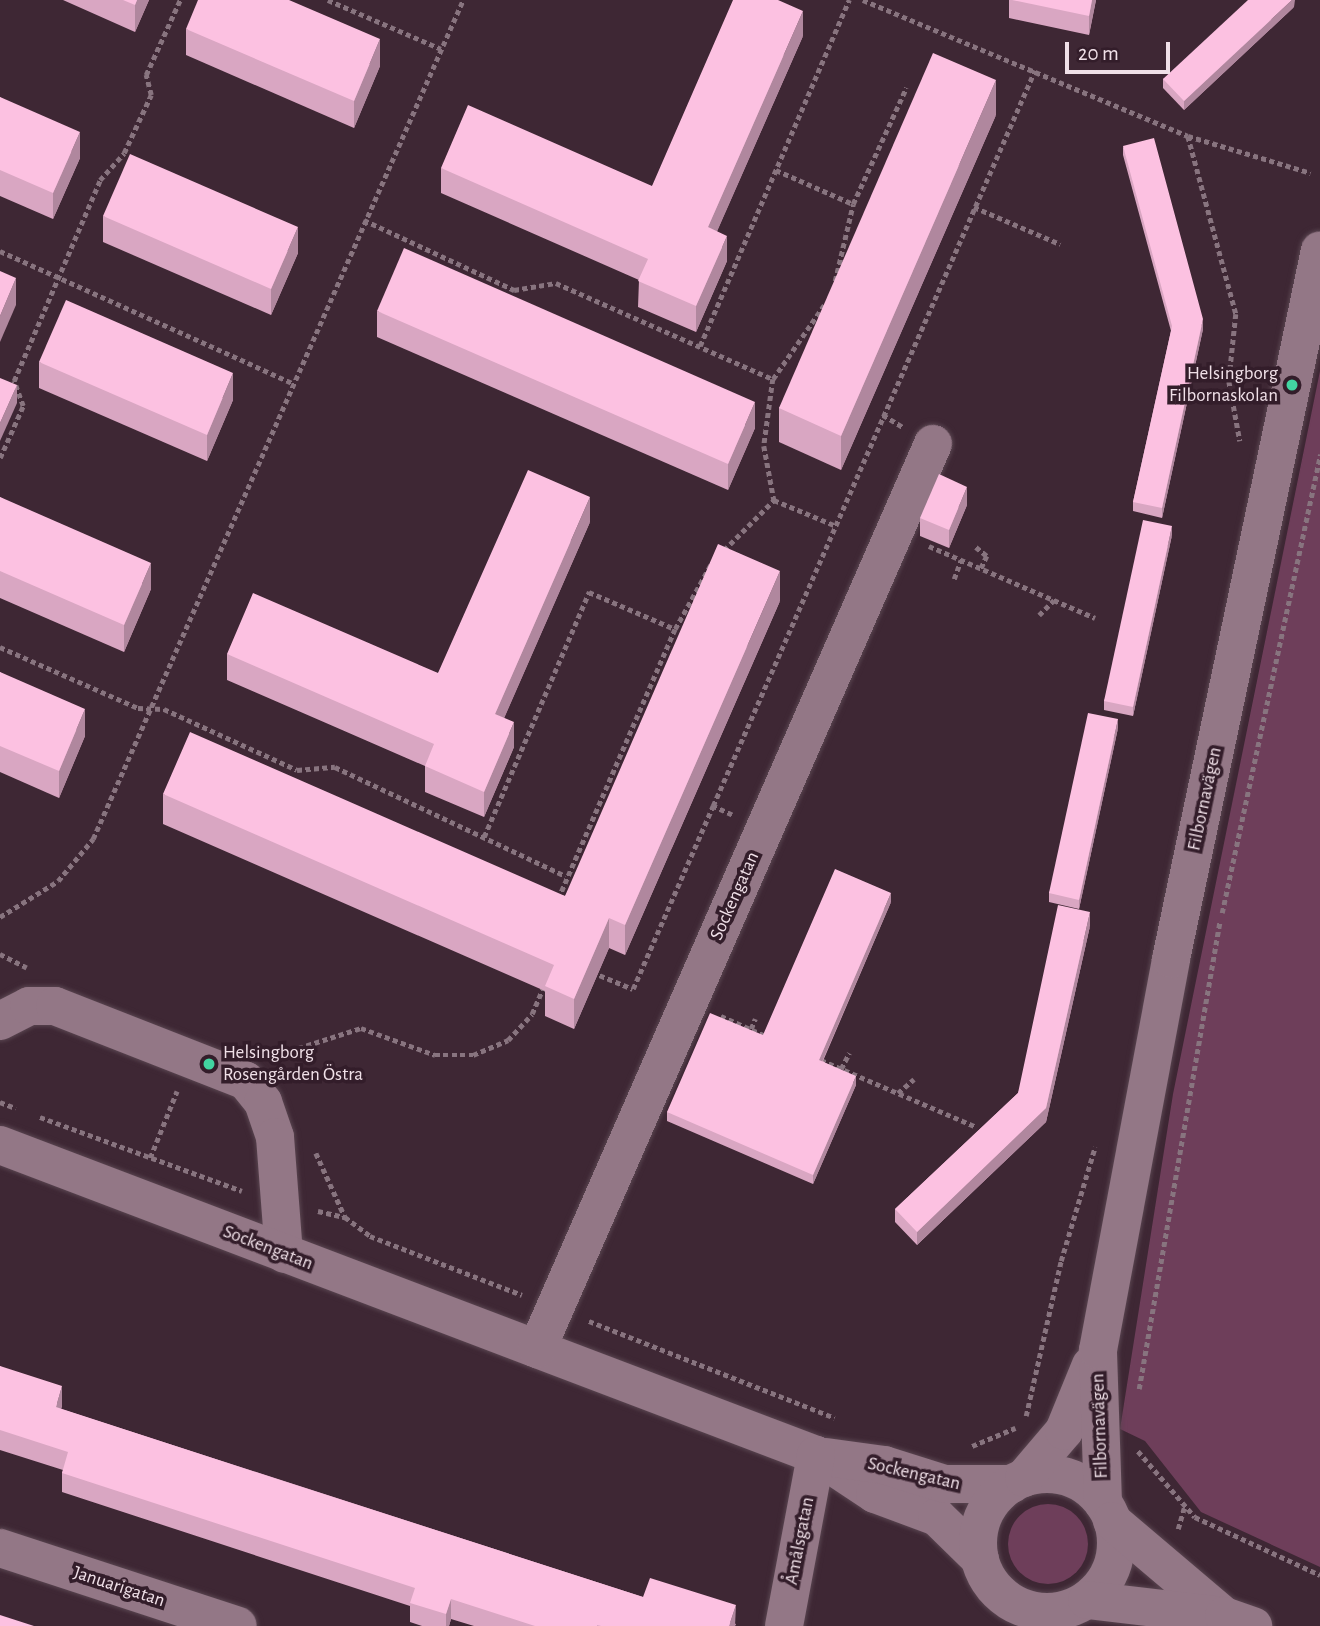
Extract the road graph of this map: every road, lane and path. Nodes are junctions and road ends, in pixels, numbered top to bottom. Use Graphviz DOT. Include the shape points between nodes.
graph roads {
  1 [pos="180,0"];
  2 [pos="328,0"];
  3 [pos="463,0"];
  4 [pos="849,0"];
  5 [pos="863,0"];
  6 [pos="441,49"];
  7 [pos="1035,70"];
  8 [pos="906,88"];
  9 [pos="1188,136"];
  10 [pos="776,170"];
  11 [pos="1311,173"];
  12 [pos="853,204"];
  13 [pos="974,206"];
  14 [pos="364,220"];
  15 [pos="1060,243"];
  16 [pos="1320,250"];
  17 [pos="0,251"];
  18 [pos="58,276"];
  19 [pos="700,346"];
  20 [pos="773,379"];
  21 [pos="292,383"];
  22 [pos="933,444"];
  23 [pos="1241,445"];
  24 [pos="1320,454"];
  25 [pos="0,458"];
  26 [pos="774,500"];
  27 [pos="834,525"];
  28 [pos="895,531"];
  29 [pos="976,547"];
  30 [pos="961,560"];
  31 [pos="981,569"];
  32 [pos="954,579"];
  33 [pos="1054,600"];
  34 [pos="1039,615"];
  35 [pos="1095,618"];
  36 [pos="675,629"];
  37 [pos="0,647"];
  38 [pos="150,708"];
  39 [pos="713,806"];
  40 [pos="765,829"];
  41 [pos="484,837"];
  42 [pos="566,876"];
  43 [pos="555,908"];
  44 [pos="0,917"];
  45 [pos="582,968"];
  46 [pos="547,980"];
  47 [pos="689,1003"];
  48 [pos="755,1019"];
  49 [pos="0,1021"];
  50 [pos="751,1029"];
  51 [pos="773,1039"];
  52 [pos="807,1054"];
  53 [pos="849,1054"];
  54 [pos="270,1059"];
  55 [pos="841,1069"];
  56 [pos="914,1079"];
  57 [pos="181,1080"];
  58 [pos="898,1093"];
  59 [pos="0,1102"];
  60 [pos="974,1126"];
  61 [pos="1098,1140"];
  62 [pos="0,1145"];
  63 [pos="150,1158"];
  64 [pos="278,1204"];
  65 [pos="284,1254"];
  66 [pos="555,1308"];
  67 [pos="537,1349"];
  68 [pos="1098,1350"];
  69 [pos="1136,1405"];
  70 [pos="848,1422"];
  71 [pos="1099,1438"];
  72 [pos="964,1448"];
  73 [pos="816,1455"];
  74 [pos="1018,1481"];
  75 [pos="1108,1512"];
  76 [pos="0,1548"];
  77 [pos="983,1568"];
  78 [pos="1320,1574"];
  79 [pos="1068,1611"];
  80 [pos="1238,1621"];
  81 [pos="239,1626"];
  82 [pos="784,1626"];
  83 [pos="997,1626"];
  1 -- 18 [label="path" via="146,75 151,95 124,153 100,180"];
  2 -- 6 [label="path"];
  3 -- 6 [label="path"];
  4 -- 10 [label="path"];
  5 -- 7 [label="path"];
  6 -- 14 [label="path"];
  7 -- 9 [label="path"];
  7 -- 13 [label="path"];
  8 -- 12 [label="path"];
  9 -- 11 [label="path"];
  9 -- 23 [label="path" via="1236,314 1229,381"];
  10 -- 12 [label="path"];
  10 -- 19 [label="path"];
  12 -- 20 [label="path" via="834,284 814,326"];
  13 -- 15 [label="path"];
  13 -- 27 [label="path"];
  14 -- 19 [label="path" via="514,290 556,283"];
  14 -- 21 [label="path"];
  16 -- 68 [label="street, Filbornavägen" via="1171,959"];
  17 -- 18 [label="path"];
  18 -- 21 [label="path"];
  18 -- 25 [label="path" via="14,381 23,406"];
  19 -- 20 [label="path"];
  20 -- 26 [label="path" via="764,446"];
  21 -- 38 [label="path"];
  22 -- 28 [label="street, Sockengatan"];
  24 -- 69 [label="path" via="1220,923"];
  26 -- 27 [label="path"];
  26 -- 36 [label="path" via="700,575"];
  27 -- 39 [label="path"];
  28 -- 30 [label="path"];
  28 -- 40 [label="street, Sockengatan"];
  29 -- 31 [label="path" via="988,556"];
  30 -- 31 [label="path"];
  30 -- 32 [label="path"];
  31 -- 33 [label="path"];
  33 -- 34 [label="path"];
  33 -- 35 [label="path"];
  36 -- 41 [label="path" via="589,592"];
  36 -- 42 [label="path"];
  37 -- 38 [label="path"];
  38 -- 41 [label="path" via="297,770 335,767"];
  38 -- 44 [label="path" via="93,839 58,880"];
  39 -- 40 [label="path"];
  39 -- 45 [label="path" via="633,989"];
  40 -- 47 [label="street, Sockengatan"];
  41 -- 42 [label="path"];
  42 -- 43 [label="path"];
  46 -- 54 [label="path" via="532,1014 508,1040 473,1055 435,1055 361,1028 287,1047"];
  47 -- 50 [label="path"];
  47 -- 66 [label="street, Sockengatan"];
  48 -- 50 [label="path"];
  49 -- 64 [label="street" via="29,1006 55,1006 237,1074 255,1090 270,1117"];
  50 -- 51 [label="path"];
  52 -- 55 [label="path"];
  53 -- 55 [label="path"];
  55 -- 58 [label="path"];
  56 -- 58 [label="path"];
  57 -- 63 [label="path"];
  58 -- 60 [label="path"];
  59 -- 63 [label="path"];
  61 -- 72 [label="path" via="1061,1261 1026,1424"];
  62 -- 65 [label="street, Sockengatan"];
  63 -- 64 [label="path"];
  64 -- 65 [label="street"];
  64 -- 66 [label="path" via="345,1217 370,1236"];
  65 -- 67 [label="street, Sockengatan"];
  66 -- 67 [label="street, Sockengatan"];
  66 -- 70 [label="path"];
  67 -- 73 [label="street, Sockengatan"];
  68 -- 71 [label="street, Filbornavägen"];
  68 -- 74 [label="street, Filbornavägen" via="1064,1431"];
  71 -- 75 [label="street, Filbornavägen"];
  71 -- 78 [label="path" via="1140,1452 1195,1517"];
  73 -- 74 [label="street, Sockengatan" via="884,1465 945,1484"];
  73 -- 77 [label="street, Sockengatan" via="874,1494 937,1517"];
  73 -- 82 [label="street, Åmålsgatan"];
  74 -- 75 [label="street, Filbornavägen" via="1068,1477"];
  74 -- 77 [label="street, Filbornavägen" via="988,1508"];
  75 -- 79 [label="street, Filbornavägen" via="1110,1573"];
  75 -- 80 [label="street"];
  76 -- 81 [label="street, Januarigatan"];
  77 -- 79 [label="street" via="1024,1608"];
  77 -- 83 [label="street, Filbornavägen"];
  79 -- 80 [label="street"];
}
